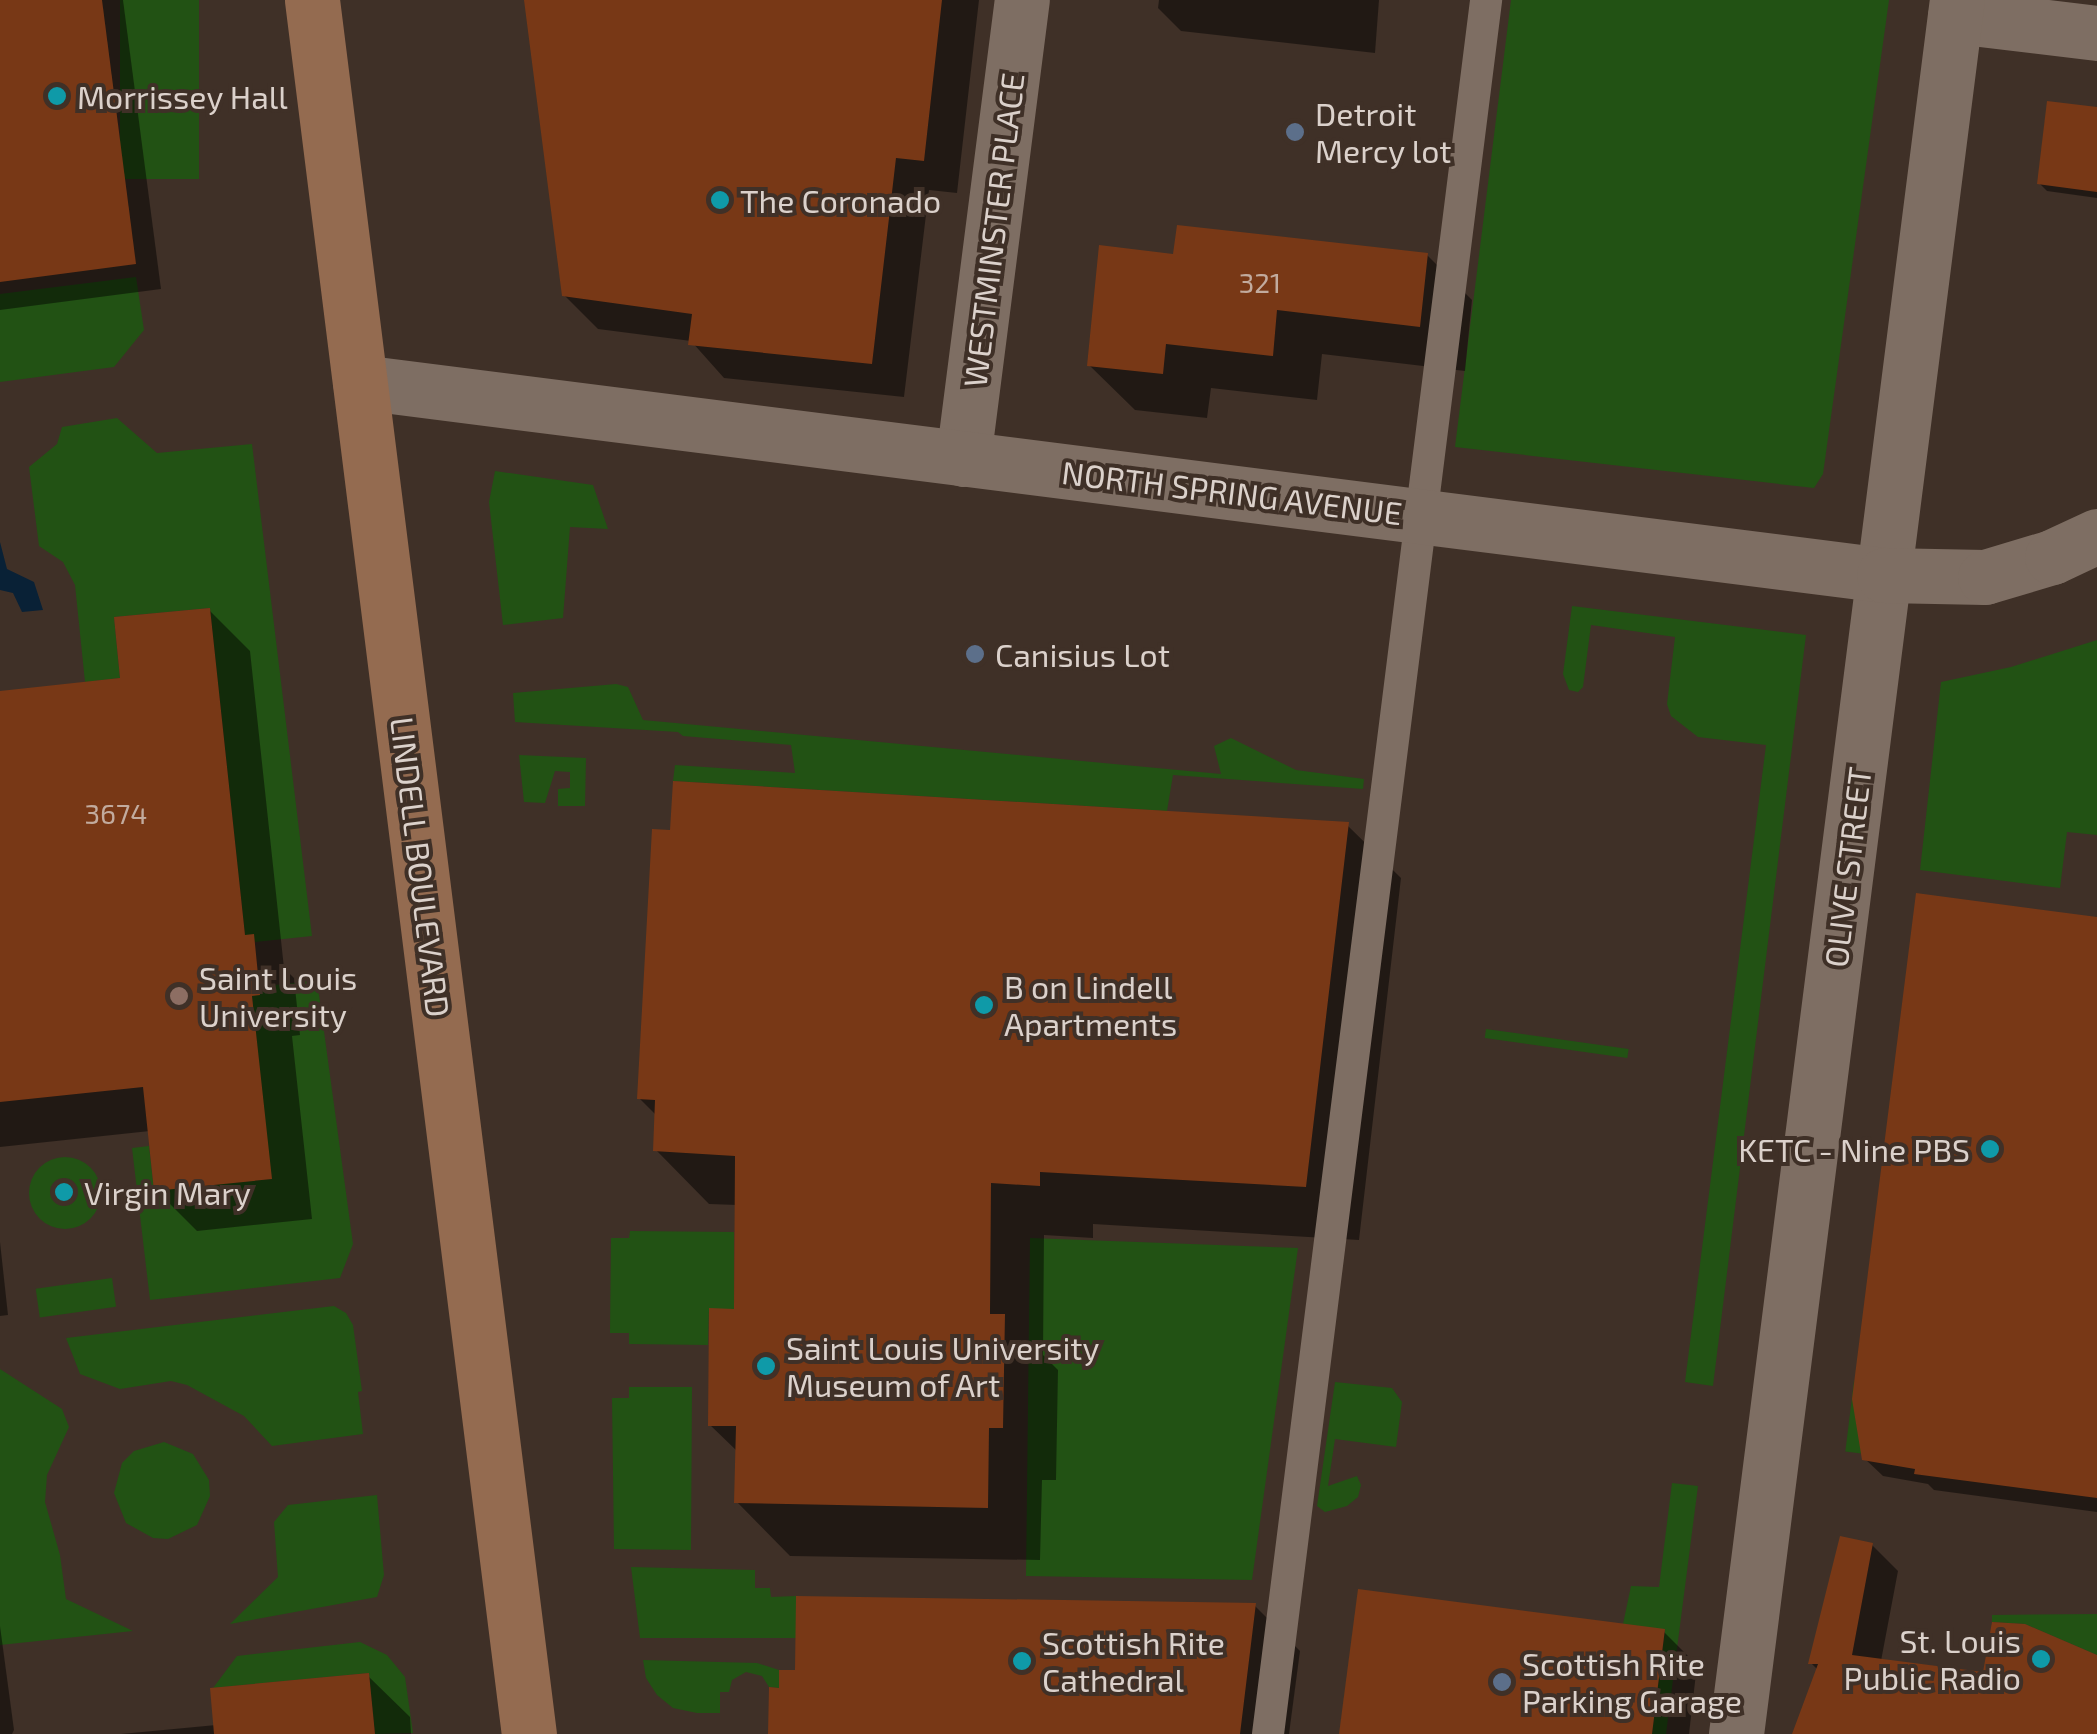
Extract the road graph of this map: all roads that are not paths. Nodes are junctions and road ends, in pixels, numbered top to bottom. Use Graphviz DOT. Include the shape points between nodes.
graph roads {
  1 [pos="312,0"];
  2 [pos="1022,0"];
  3 [pos="1486,0"];
  4 [pos="1956,8"];
  5 [pos="2097,33"];
  6 [pos="360,382"];
  7 [pos="963,459"];
  8 [pos="1422,516"];
  9 [pos="2097,536"];
  10 [pos="1884,575"];
  11 [pos="529,1734"];
  12 [pos="1268,1734"];
  13 [pos="1736,1734"];
  1 -- 6 [label="main road, LINDELL BOULEVARD"];
  2 -- 7 [label="street, WESTMINSTER PLACE"];
  3 -- 8 [label="lane"];
  4 -- 5 [label="street"];
  4 -- 10 [label="street, OLIVE STREET"];
  6 -- 7 [label="street, NORTH SPRING AVENUE"];
  6 -- 11 [label="main road, LINDELL BOULEVARD"];
  7 -- 8 [label="street, NORTH SPRING AVENUE"];
  8 -- 10 [label="street, NORTH SPRING AVENUE"];
  8 -- 12 [label="lane"];
  9 -- 10 [label="street, NORTH SPRING AVENUE" via="2052,558 1984,577"];
  10 -- 13 [label="street, OLIVE STREET"];
}
